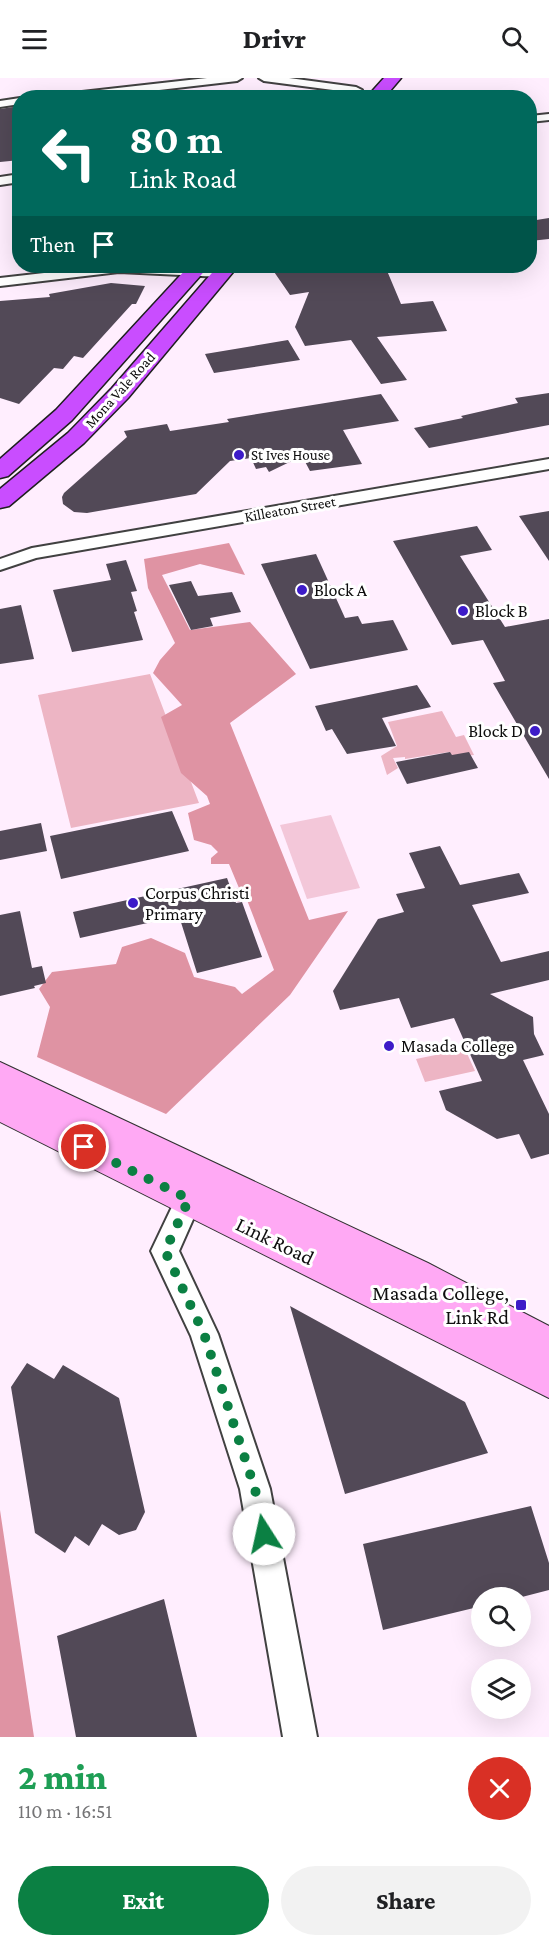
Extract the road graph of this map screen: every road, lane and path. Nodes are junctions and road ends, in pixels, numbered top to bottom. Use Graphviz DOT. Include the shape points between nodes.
graph roads {
  1 [pos="237,78"];
  2 [pos="264,78"];
  3 [pos="393,78"];
  4 [pos="358,89"];
  5 [pos="128,90"];
  6 [pos="382,90"];
  7 [pos="76,273"];
  8 [pos="192,273"];
  9 [pos="222,273"];
  10 [pos="0,282"];
  11 [pos="549,464"];
  12 [pos="0,471"];
  13 [pos="0,501"];
  14 [pos="0,551"];
  15 [pos="32,553"];
  16 [pos="0,565"];
  17 [pos="0,1077"];
  18 [pos="0,1105"];
  19 [pos="189,1199"];
  20 [pos="549,1348"];
  21 [pos="549,1378"];
  22 [pos="300,1737"];
  1 -- 5 [label="street"];
  2 -- 4 [label="street"];
  3 -- 6 [label="highway"];
  7 -- 10 [label="street"];
  8 -- 12 [label="highway, Mona Vale Road" via="78,400"];
  9 -- 13 [label="highway, Mona Vale Road" via="120,393 76,438"];
  11 -- 15 [label="street, Killeaton Street"];
  14 -- 15 [label="street, Killeaton Street"];
  15 -- 16 [label="street, Killeaton Street"];
  17 -- 20 [label="main road, Link Road" via="406,1272"];
  18 -- 19 [label="main road, Link Road"];
  19 -- 21 [label="main road, Link Road"];
  19 -- 22 [label="street" via="165,1251 204,1334 255,1489"];
}
